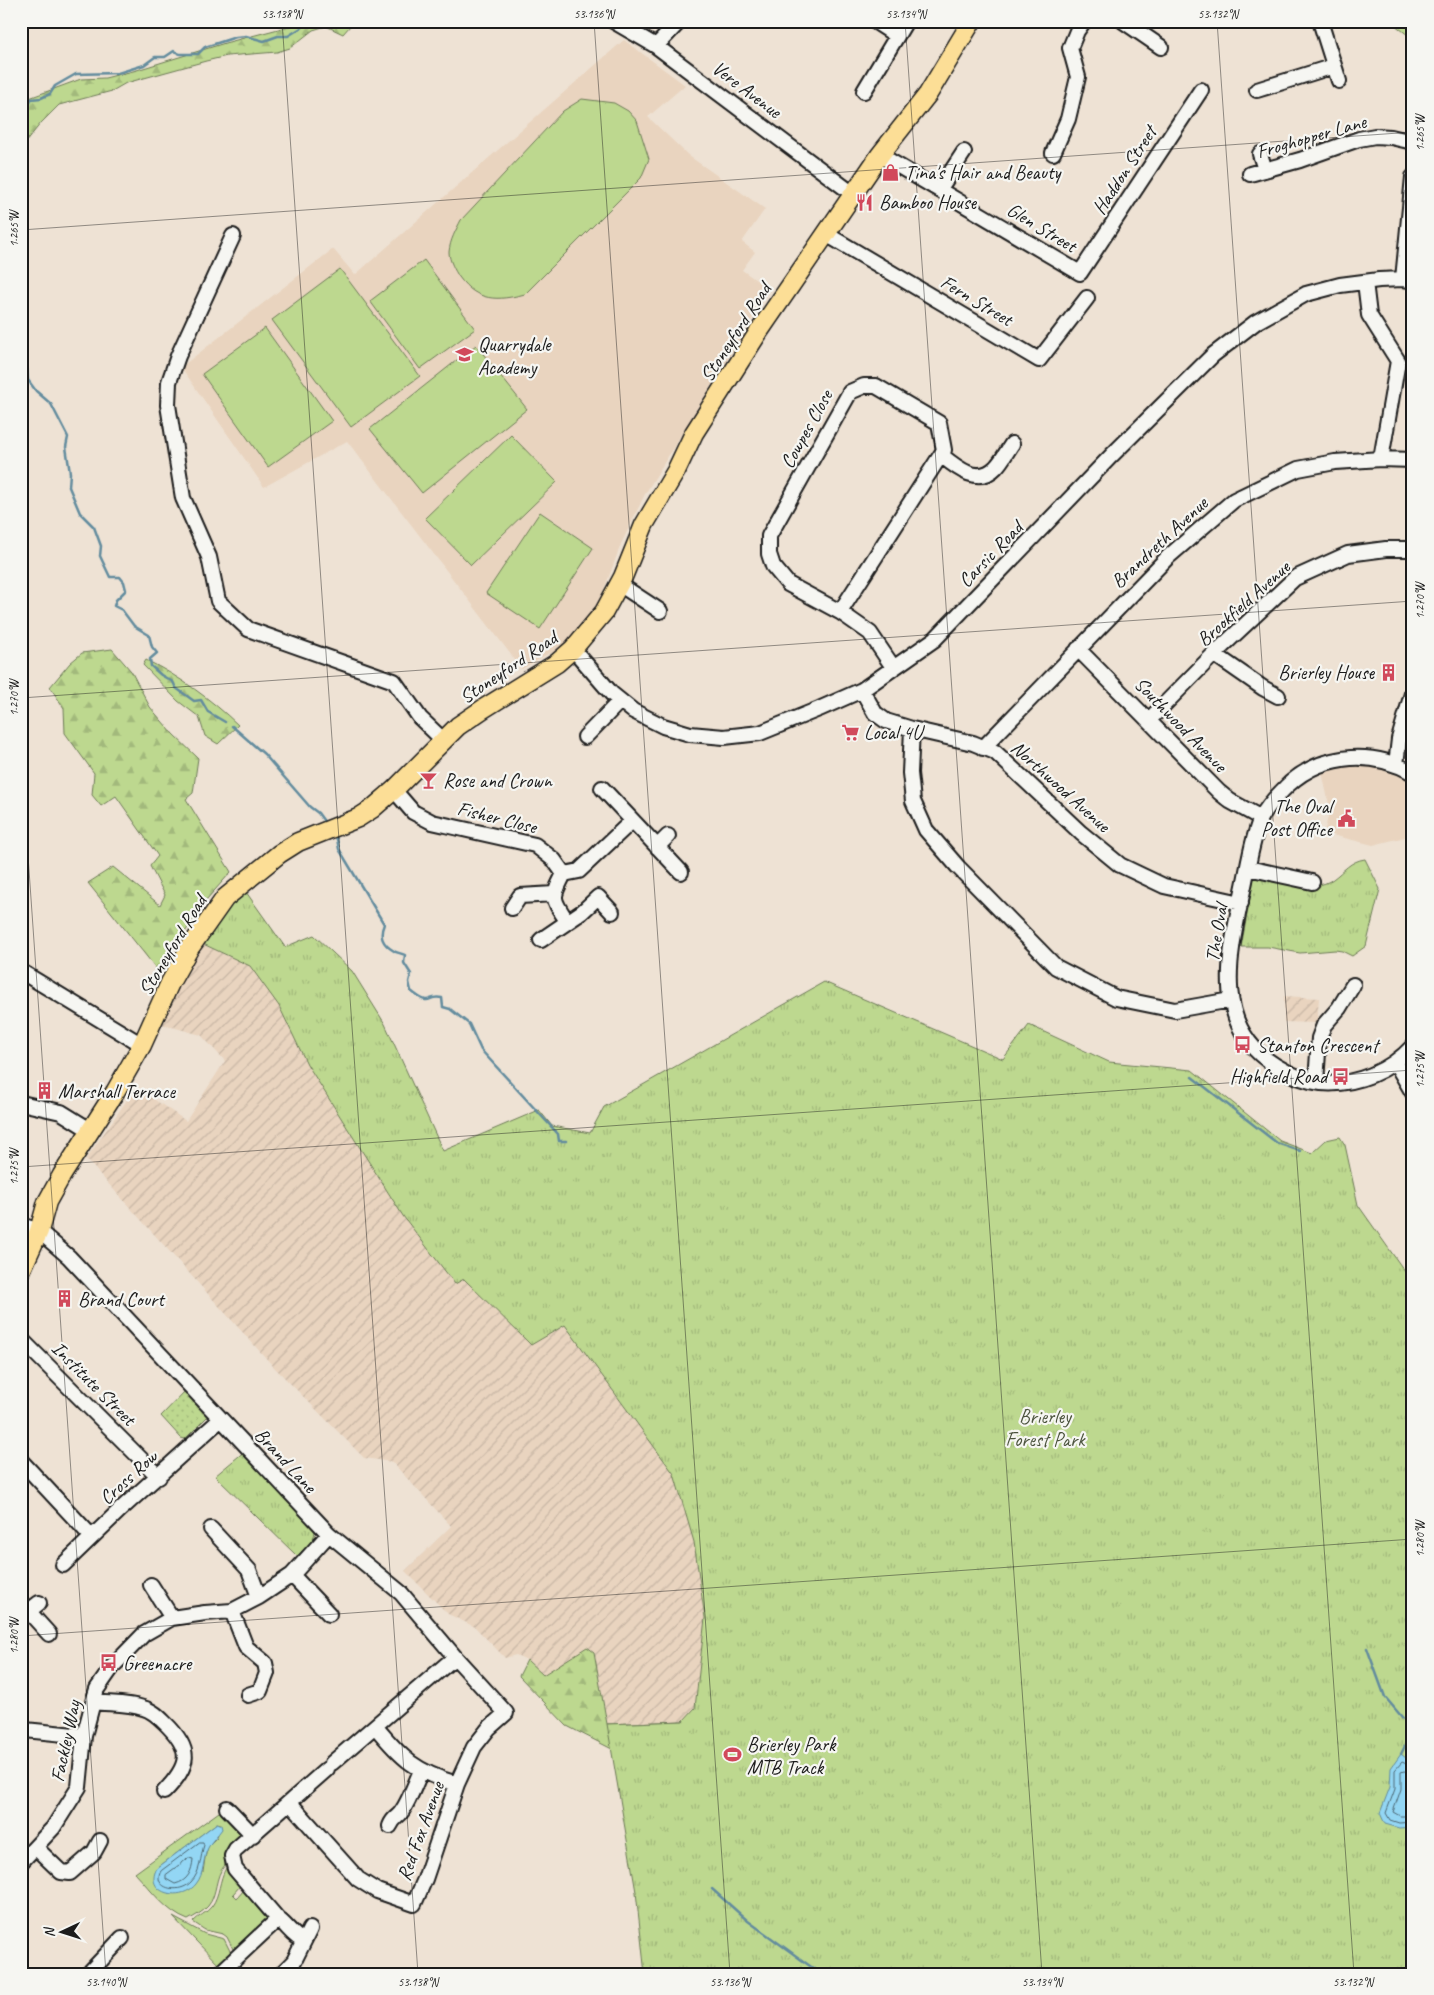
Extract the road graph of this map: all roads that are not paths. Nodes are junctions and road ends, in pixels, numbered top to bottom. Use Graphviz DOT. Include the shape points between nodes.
graph roads {
  1 [pos="613,21"];
  2 [pos="680,21"];
  3 [pos="874,21"];
  4 [pos="906,21"];
  5 [pos="972,21"];
  6 [pos="1084,21"];
  7 [pos="1123,21"];
  8 [pos="1320,21"];
  9 [pos="897,36"];
  10 [pos="656,46"];
  11 [pos="1161,46"];
  12 [pos="1334,66"];
  13 [pos="1338,81"];
  14 [pos="1201,90"];
  15 [pos="1257,90"];
  16 [pos="864,91"];
  17 [pos="1413,142"];
  18 [pos="964,152"];
  19 [pos="1053,153"];
  20 [pos="880,154"];
  21 [pos="1260,154"];
  22 [pos="1265,170"];
  23 [pos="1250,174"];
  24 [pos="1413,177"];
  25 [pos="939,190"];
  26 [pos="853,194"];
  27 [pos="826,234"];
  28 [pos="233,236"];
  29 [pos="1080,273"];
  30 [pos="1408,280"];
  31 [pos="1365,282"];
  32 [pos="1087,298"];
  33 [pos="1012,444"];
  34 [pos="941,455"];
  35 [pos="1382,459"];
  36 [pos="1413,460"];
  37 [pos="1413,549"];
  38 [pos="619,584"];
  39 [pos="660,611"];
  40 [pos="840,612"];
  41 [pos="573,649"];
  42 [pos="1078,649"];
  43 [pos="1214,654"];
  44 [pos="893,667"];
  45 [pos="862,690"];
  46 [pos="1413,690"];
  47 [pos="1278,696"];
  48 [pos="620,701"];
  49 [pos="1150,720"];
  50 [pos="912,729"];
  51 [pos="585,737"];
  52 [pos="443,740"];
  53 [pos="983,748"];
  54 [pos="1396,765"];
  55 [pos="1413,773"];
  56 [pos="602,788"];
  57 [pos="394,790"];
  58 [pos="1261,818"];
  59 [pos="632,821"];
  60 [pos="668,836"];
  61 [pos="657,847"];
  62 [pos="1248,868"];
  63 [pos="681,872"];
  64 [pos="564,874"];
  65 [pos="1312,882"];
  66 [pos="554,894"];
  67 [pos="1241,903"];
  68 [pos="512,908"];
  69 [pos="612,912"];
  70 [pos="567,921"];
  71 [pos="541,940"];
  72 [pos="22,972"];
  73 [pos="1353,985"];
  74 [pos="1231,1000"];
  75 [pos="142,1045"];
  76 [pos="1413,1046"];
  77 [pos="1394,1062"];
  78 [pos="1316,1082"];
  79 [pos="1413,1093"];
  80 [pos="21,1103"];
  81 [pos="90,1130"];
  82 [pos="21,1225"];
  83 [pos="39,1231"];
  84 [pos="21,1271"];
  85 [pos="21,1340"];
  86 [pos="221,1419"];
  87 [pos="21,1461"];
  88 [pos="159,1477"];
  89 [pos="211,1528"];
  90 [pos="329,1534"];
  91 [pos="92,1537"];
  92 [pos="63,1565"];
  93 [pos="292,1575"];
  94 [pos="151,1585"];
  95 [pos="260,1598"];
  96 [pos="30,1606"];
  97 [pos="232,1611"];
  98 [pos="329,1614"];
  99 [pos="172,1618"];
  100 [pos="46,1630"];
  101 [pos="455,1657"];
  102 [pos="248,1695"];
  103 [pos="93,1702"];
  104 [pos="506,1713"];
  105 [pos="375,1726"];
  106 [pos="21,1731"];
  107 [pos="84,1736"];
  108 [pos="421,1771"];
  109 [pos="457,1784"];
  110 [pos="164,1792"];
  111 [pos="290,1803"];
  112 [pos="227,1808"];
  113 [pos="390,1826"];
  114 [pos="253,1835"];
  115 [pos="100,1841"];
  116 [pos="36,1848"];
  117 [pos="21,1862"];
  118 [pos="278,1919"];
  119 [pos="123,1938"];
  120 [pos="88,1974"];
  121 [pos="219,1974"];
  122 [pos="281,1974"];
  1 -- 10 [label="street, Vere Avenue"];
  2 -- 10 [label="street"];
  3 -- 9 [label="street"];
  4 -- 9 [label="street"];
  5 -- 20 [label="main road, Stoneyford Road" via="928,94"];
  6 -- 19 [label="street" via="1070,48 1078,77 1068,119"];
  7 -- 11 [label="street"];
  8 -- 12 [label="street"];
  9 -- 16 [label="street"];
  10 -- 26 [label="street, Vere Avenue"];
  12 -- 13 [label="street"];
  12 -- 15 [label="street"];
  14 -- 29 [label="street, Haddon Street"];
  17 -- 22 [label="street, Froghopper Lane" via="1375,136 1359,139"];
  18 -- 25 [label="street"];
  20 -- 25 [label="street, Glen Street"];
  20 -- 26 [label="main road, Stoneyford Road"];
  21 -- 22 [label="street"];
  22 -- 23 [label="street, Froghopper Lane"];
  24 -- 30 [label="street"];
  25 -- 29 [label="street, Glen Street"];
  26 -- 27 [label="main road, Stoneyford Road"];
  27 -- 32 [label="street, Fern Street" via="1039,360"];
  27 -- 38 [label="main road, Stoneyford Road" via="694,432 676,471 644,525"];
  28 -- 52 [label="street" via="178,356 169,382 168,405 183,498 209,557 218,602 248,629 394,681 420,718"];
  30 -- 31 [label="street, Carsic Road"];
  31 -- 35 [label="street" via="1369,315 1398,361"];
  31 -- 44 [label="street, Carsic Road" via="1306,294 1256,322 1213,355 935,639"];
  33 -- 34 [label="street" via="996,467 977,476 967,474"];
  34 -- 40 [label="street"];
  34 -- 40 [label="street, Cowpes Close" via="944,450 939,423 876,386 864,386 850,392 769,536 773,566 788,584"];
  35 -- 36 [label="street, Brandreth Avenue"];
  35 -- 42 [label="street, Brandreth Avenue" via="1335,462 1298,469 1234,500 1168,557"];
  37 -- 43 [label="street, Brookfield Avenue" via="1348,554 1295,578"];
  38 -- 39 [label="street"];
  38 -- 41 [label="main road, Stoneyford Road" via="604,612"];
  40 -- 44 [label="street, Cowpes Close" via="870,633"];
  41 -- 48 [label="street, Carsic Road"];
  41 -- 52 [label="main road, Stoneyford Road"];
  42 -- 49 [label="street, Southwood Avenue"];
  42 -- 53 [label="street, Brandreth Avenue"];
  43 -- 47 [label="street"];
  43 -- 49 [label="street, Brookfield Avenue"];
  44 -- 45 [label="street, Carsic Road"];
  45 -- 48 [label="street, Carsic Road" via="760,733 724,738 690,734 663,726"];
  45 -- 50 [label="street, Northwood Avenue" via="875,712 886,721"];
  46 -- 54 [label="street" via="1399,738"];
  48 -- 51 [label="street"];
  49 -- 58 [label="street, Southwood Avenue" via="1219,792"];
  50 -- 53 [label="street, Northwood Avenue"];
  50 -- 74 [label="street" via="910,773 913,802 926,830 1056,967 1116,998 1175,1010"];
  52 -- 57 [label="main road, Stoneyford Road"];
  53 -- 67 [label="street, Northwood Avenue" via="995,752 1081,834 1120,865 1164,886"];
  54 -- 55 [label="street, The Oval"];
  54 -- 58 [label="street, The Oval" via="1367,758 1324,762 1288,784"];
  56 -- 59 [label="street"];
  57 -- 64 [label="street, Fisher Close" via="413,812 432,822 535,845 554,860"];
  57 -- 75 [label="main road, Stoneyford Road" via="372,809 338,827 298,842 279,854 225,898 202,928 170,983"];
  58 -- 62 [label="street, The Oval"];
  59 -- 61 [label="street"];
  59 -- 64 [label="street" via="579,871"];
  60 -- 61 [label="street"];
  61 -- 63 [label="street"];
  62 -- 65 [label="street"];
  62 -- 67 [label="street, The Oval"];
  64 -- 66 [label="street"];
  66 -- 68 [label="street" via="520,896"];
  66 -- 70 [label="street" via="554,901"];
  67 -- 74 [label="street, The Oval" via="1230,956"];
  69 -- 70 [label="street" via="598,897"];
  70 -- 71 [label="street"];
  72 -- 75 [label="street"];
  73 -- 78 [label="street" via="1324,1024"];
  74 -- 78 [label="street, The Oval" via="1237,1022 1254,1049 1282,1070"];
  75 -- 81 [label="main road, Stoneyford Road"];
  76 -- 77 [label="street, The Oval"];
  77 -- 78 [label="street, The Oval" via="1362,1078"];
  77 -- 79 [label="street"];
  80 -- 81 [label="street" via="61,1112"];
  81 -- 83 [label="main road, Stoneyford Road" via="47,1202"];
  82 -- 83 [label="street"];
  83 -- 84 [label="main road, Stoneyford Road"];
  83 -- 86 [label="street, Brand Lane" via="69,1257"];
  85 -- 88 [label="street, Institute Street"];
  86 -- 88 [label="street, Cross Row"];
  86 -- 90 [label="street, Brand Lane"];
  87 -- 91 [label="street"];
  88 -- 91 [label="street, Cross Row"];
  89 -- 95 [label="street" via="250,1570"];
  90 -- 93 [label="street, Fackley Way"];
  90 -- 101 [label="street, Brand Lane" via="401,1593"];
  91 -- 92 [label="street, Cross Row"];
  93 -- 95 [label="street, Fackley Way"];
  93 -- 98 [label="street"];
  94 -- 99 [label="street"];
  95 -- 97 [label="street, Fackley Way"];
  96 -- 100 [label="street"];
  97 -- 99 [label="street, Fackley Way"];
  97 -- 102 [label="street" via="246,1646 265,1663 267,1673 260,1691"];
  99 -- 103 [label="street, Fackley Way" via="144,1634 113,1666 97,1689"];
  101 -- 104 [label="street, Brand Lane"];
  101 -- 105 [label="street"];
  103 -- 107 [label="street, Fackley Way"];
  103 -- 110 [label="street" via="144,1708 156,1714 182,1742 185,1750 183,1768"];
  104 -- 109 [label="street, Red Fox Avenue" via="474,1747"];
  105 -- 108 [label="street" via="400,1755"];
  105 -- 111 [label="street"];
  106 -- 107 [label="street"];
  107 -- 116 [label="street, Fackley Way" via="79,1787"];
  108 -- 109 [label="street"];
  108 -- 113 [label="street" via="401,1813 393,1818"];
  109 -- 111 [label="street, Red Fox Avenue" via="414,1904 377,1892 358,1879"];
  111 -- 114 [label="street"];
  112 -- 114 [label="street"];
  114 -- 118 [label="street" via="234,1852 233,1865"];
  115 -- 116 [label="street" via="94,1852 70,1873 61,1872"];
  116 -- 117 [label="street, Fackley Way"];
  118 -- 121 [label="street"];
  118 -- 122 [label="street" via="298,1938 307,1935 294,1961"];
  119 -- 120 [label="street"];
}
